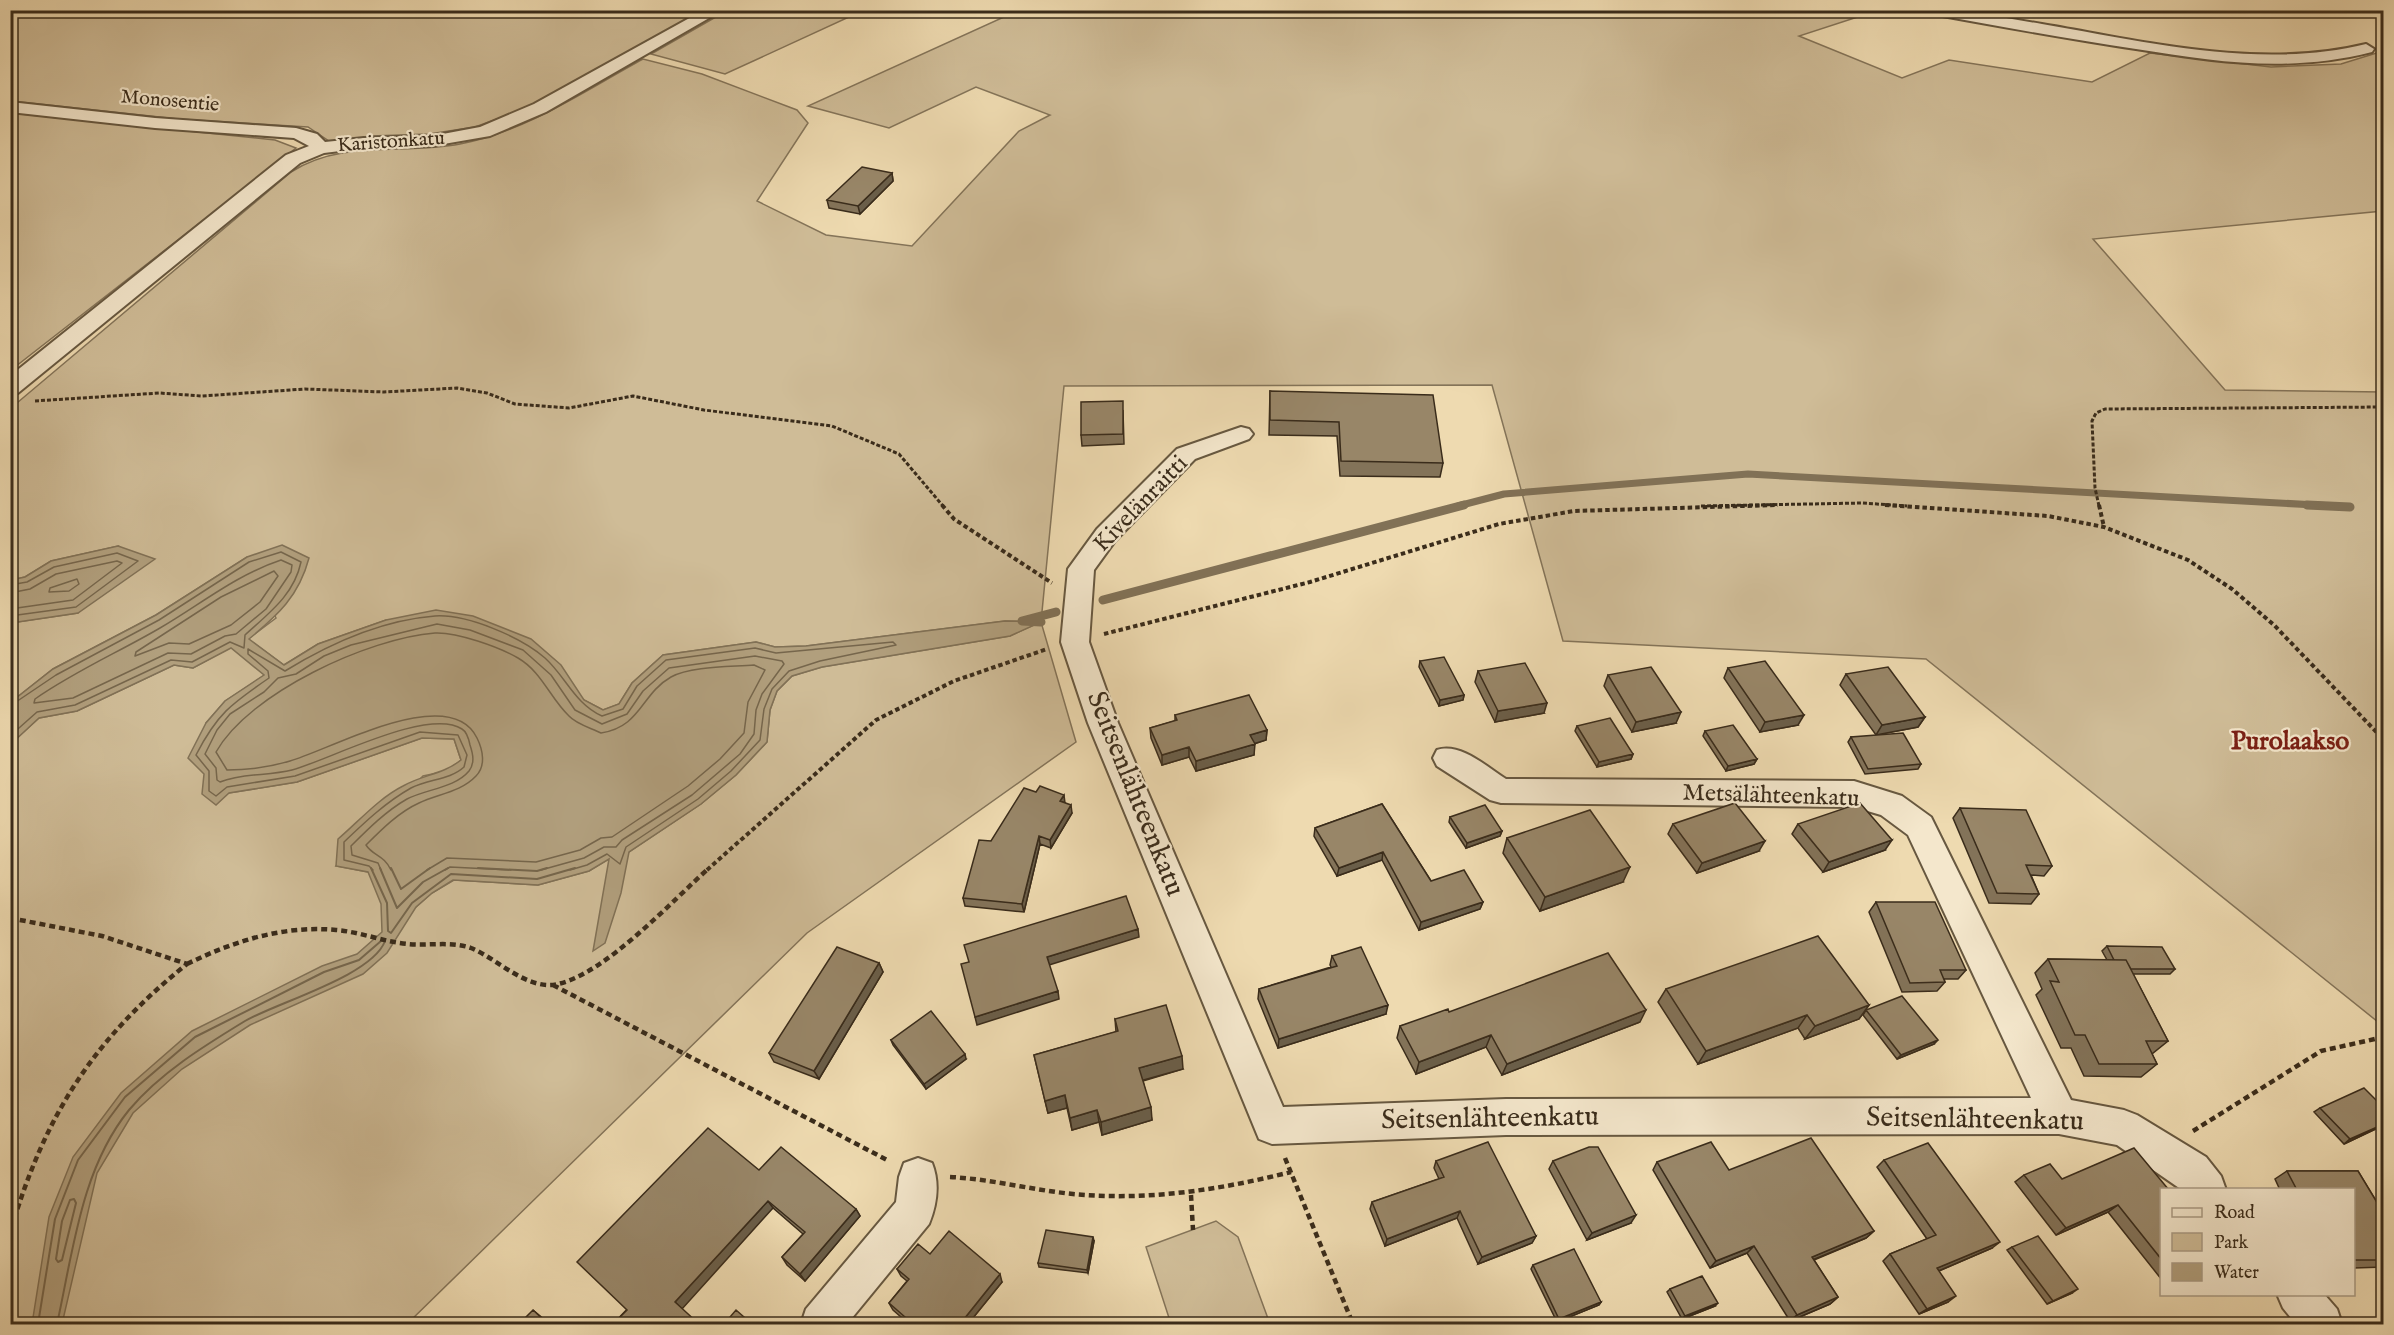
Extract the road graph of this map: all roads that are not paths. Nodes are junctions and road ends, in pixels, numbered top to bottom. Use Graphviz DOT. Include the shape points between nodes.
graph roads {
  1 [pos="716,10"];
  2 [pos="1937,10"];
  3 [pos="2366,49"];
  4 [pos="10,107"];
  5 [pos="321,148"];
  6 [pos="10,388"];
  7 [pos="1241,434"];
  8 [pos="1075,642"];
  9 [pos="1448,758"];
  10 [pos="2059,1116"];
  11 [pos="918,1177"];
  12 [pos="2206,1188"];
  13 [pos="2299,1296"];
  14 [pos="820,1324"];
  15 [pos="2322,1324"];
  1 -- 5 [label="street, Karistonkatu" via="540,108 484,132 432,141 364,142"];
  2 -- 3 [label="street" via="2064,34 2267,60 2336,58"];
  4 -- 5 [label="street, Monosentie" via="296,133 311,138"];
  5 -- 6 [label="street, Karistonkatu" via="293,159"];
  7 -- 8 [label="street, Kivelänraitti" via="1186,454 1106,535 1081,569"];
  8 -- 10 [label="street, Seitsenlähteenkatu" via="1103,723 1272,1126 1506,1117"];
  9 -- 10 [label="street, Metsälähteenkatu" via="1501,791 1854,794 1891,805 1920,826"];
  10 -- 12 [label="street, Seitsenlähteenkatu" via="2124,1128 2192,1171"];
  11 -- 14 [label="street" via="915,1210"];
  13 -- 15 [label="street"];
}
